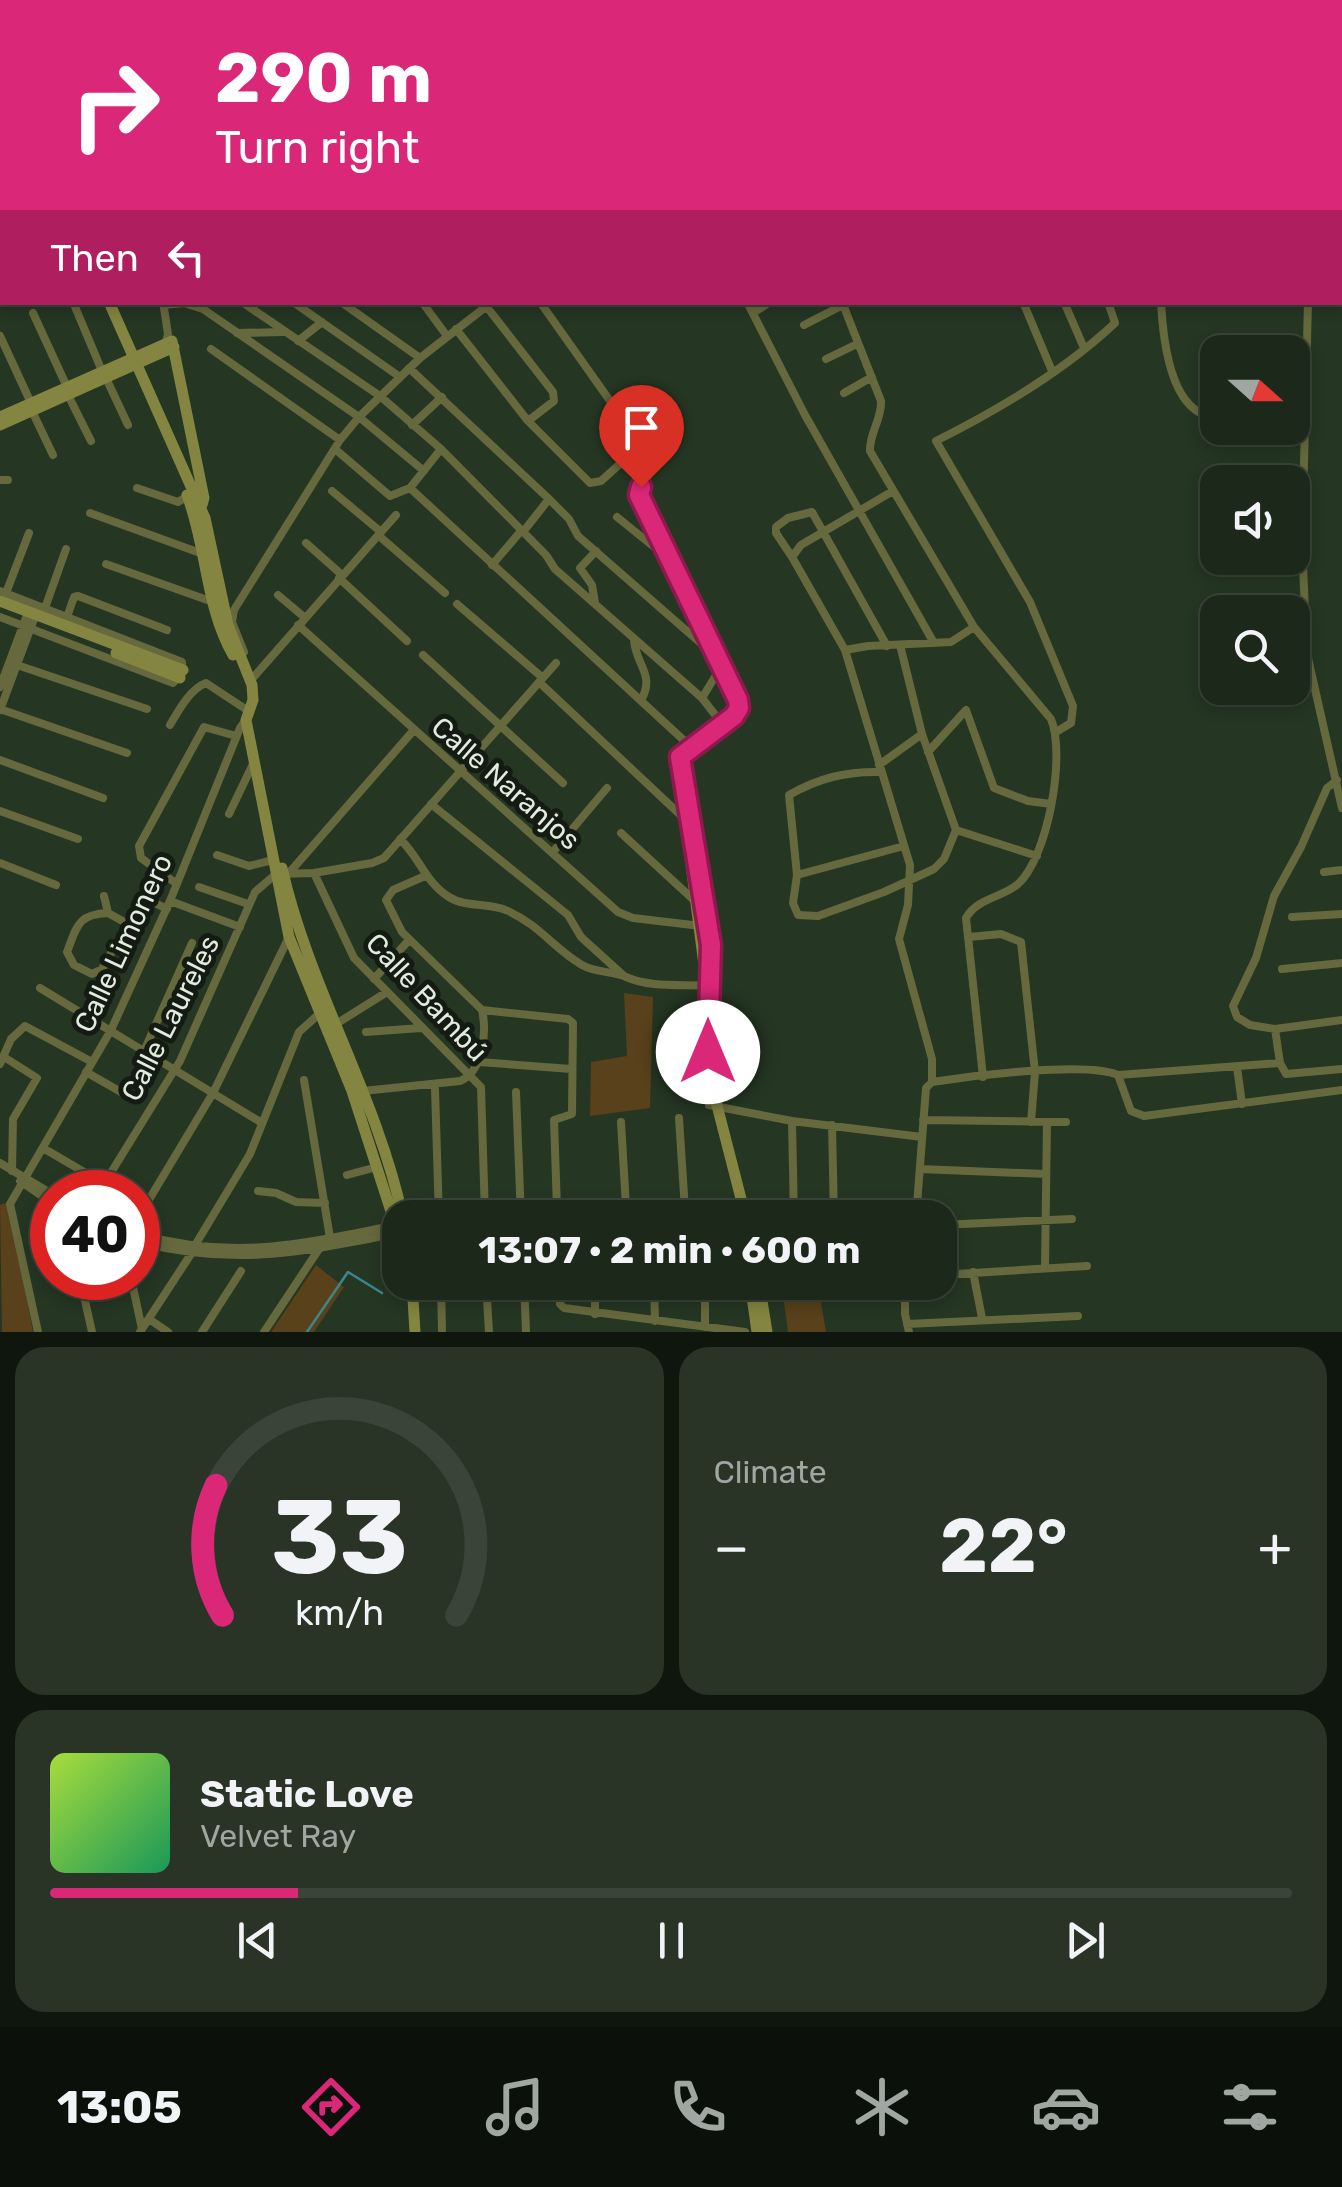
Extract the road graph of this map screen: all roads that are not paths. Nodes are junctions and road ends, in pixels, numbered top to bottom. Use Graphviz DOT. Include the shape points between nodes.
graph roads {
  1 [pos="74,305"];
  2 [pos="104,305"];
  3 [pos="110,305"];
  4 [pos="164,305"];
  5 [pos="192,305"];
  6 [pos="246,305"];
  7 [pos="297,305"];
  8 [pos="346,305"];
  9 [pos="424,305"];
  10 [pos="486,305"];
  11 [pos="488,305"];
  12 [pos="542,305"];
  13 [pos="749,305"];
  14 [pos="765,305"];
  15 [pos="840,305"];
  16 [pos="842,305"];
  17 [pos="1024,305"];
  18 [pos="1065,305"];
  19 [pos="1109,305"];
  20 [pos="1161,305"];
  21 [pos="1308,305"];
  22 [pos="753,312"];
  23 [pos="34,313"];
  24 [pos="322,322"];
  25 [pos="804,325"];
  26 [pos="456,329"];
  27 [pos="283,332"];
  28 [pos="237,333"];
  29 [pos="1307,335"];
  30 [pos="0,336"];
  31 [pos="447,336"];
  32 [pos="298,341"];
  33 [pos="170,343"];
  34 [pos="858,344"];
  35 [pos="1084,348"];
  36 [pos="212,349"];
  37 [pos="420,358"];
  38 [pos="826,359"];
  39 [pos="132,362"];
  40 [pos="409,368"];
  41 [pos="1052,370"];
  42 [pos="104,374"];
  43 [pos="400,376"];
  44 [pos="872,378"];
  45 [pos="67,391"];
  46 [pos="844,393"];
  47 [pos="380,396"];
  48 [pos="442,397"];
  49 [pos="31,407"];
  50 [pos="1200,414"];
  51 [pos="0,417"];
  52 [pos="359,417"];
  53 [pos="606,419"];
  54 [pos="528,420"];
  55 [pos="0,425"];
  56 [pos="412,425"];
  57 [pos="128,426"];
  58 [pos="340,440"];
  59 [pos="91,441"];
  60 [pos="1304,445"];
  61 [pos="641,446"];
  62 [pos="335,449"];
  63 [pos="440,449"];
  64 [pos="631,454"];
  65 [pos="53,455"];
  66 [pos="424,471"];
  67 [pos="138,488"];
  68 [pos="410,488"];
  69 [pos="332,490"];
  70 [pos="893,491"];
  71 [pos="189,492"];
  72 [pos="550,499"];
  73 [pos="198,511"];
  74 [pos="647,512"];
  75 [pos="858,512"];
  76 [pos="90,513"];
  77 [pos="396,515"];
  78 [pos="617,517"];
  79 [pos="628,527"];
  80 [pos="824,530"];
  81 [pos="522,531"];
  82 [pos="29,532"];
  83 [pos="379,534"];
  84 [pos="306,544"];
  85 [pos="66,549"];
  86 [pos="596,551"];
  87 [pos="204,554"];
  88 [pos="667,556"];
  89 [pos="792,557"];
  90 [pos="106,564"];
  91 [pos="492,566"];
  92 [pos="580,568"];
  93 [pos="561,574"];
  94 [pos="341,576"];
  95 [pos="445,593"];
  96 [pos="2,595"];
  97 [pos="278,595"];
  98 [pos="213,602"];
  99 [pos="594,603"];
  100 [pos="458,604"];
  101 [pos="0,608"];
  102 [pos="32,615"];
  103 [pos="0,617"];
  104 [pos="66,617"];
  105 [pos="301,621"];
  106 [pos="974,627"];
  107 [pos="168,630"];
  108 [pos="407,640"];
  109 [pos="634,640"];
  110 [pos="934,643"];
  111 [pos="900,645"];
  112 [pos="888,646"];
  113 [pos="846,650"];
  114 [pos="0,654"];
  115 [pos="424,655"];
  116 [pos="716,656"];
  117 [pos="13,662"];
  118 [pos="556,662"];
  119 [pos="721,667"];
  120 [pos="181,674"];
  121 [pos="248,674"];
  122 [pos="541,680"];
  123 [pos="0,687"];
  124 [pos="702,698"];
  125 [pos="641,700"];
  126 [pos="0,709"];
  127 [pos="146,709"];
  128 [pos="248,716"];
  129 [pos="170,724"];
  130 [pos="500,724"];
  131 [pos="723,725"];
  132 [pos="413,731"];
  133 [pos="1056,732"];
  134 [pos="922,734"];
  135 [pos="236,736"];
  136 [pos="690,746"];
  137 [pos="928,752"];
  138 [pos="127,753"];
  139 [pos="680,757"];
  140 [pos="0,760"];
  141 [pos="253,764"];
  142 [pos="880,768"];
  143 [pos="459,772"];
  144 [pos="1338,780"];
  145 [pos="563,783"];
  146 [pos="607,788"];
  147 [pos="103,798"];
  148 [pos="431,804"];
  149 [pos="1051,804"];
  150 [pos="1342,808"];
  151 [pos="0,811"];
  152 [pos="230,814"];
  153 [pos="688,822"];
  154 [pos="956,830"];
  155 [pos="622,833"];
  156 [pos="78,839"];
  157 [pos="400,839"];
  158 [pos="904,846"];
  159 [pos="552,853"];
  160 [pos="216,854"];
  161 [pos="1037,856"];
  162 [pos="0,863"];
  163 [pos="280,870"];
  164 [pos="1342,870"];
  165 [pos="314,872"];
  166 [pos="1324,872"];
  167 [pos="797,875"];
  168 [pos="425,876"];
  169 [pos="909,880"];
  170 [pos="178,884"];
  171 [pos="56,885"];
  172 [pos="200,887"];
  173 [pos="104,896"];
  174 [pos="696,902"];
  175 [pos="248,904"];
  176 [pos="168,906"];
  177 [pos="108,912"];
  178 [pos="1342,914"];
  179 [pos="1292,917"];
  180 [pos="128,924"];
  181 [pos="704,926"];
  182 [pos="240,928"];
  183 [pos="289,938"];
  184 [pos="969,938"];
  185 [pos="410,940"];
  186 [pos="192,943"];
  187 [pos="1342,963"];
  188 [pos="1282,970"];
  189 [pos="624,976"];
  190 [pos="374,979"];
  191 [pos="706,986"];
  192 [pos="40,988"];
  193 [pos="387,992"];
  194 [pos="482,1010"];
  195 [pos="319,1014"];
  196 [pos="1342,1020"];
  197 [pos="332,1026"];
  198 [pos="421,1028"];
  199 [pos="1275,1028"];
  200 [pos="111,1030"];
  201 [pos="366,1032"];
  202 [pos="144,1052"];
  203 [pos="2,1060"];
  204 [pos="92,1062"];
  205 [pos="478,1062"];
  206 [pos="1280,1063"];
  207 [pos="1237,1067"];
  208 [pos="174,1069"];
  209 [pos="571,1069"];
  210 [pos="1342,1069"];
  211 [pos="86,1072"];
  212 [pos="1035,1072"];
  213 [pos="1118,1074"];
  214 [pos="470,1077"];
  215 [pos="983,1077"];
  216 [pos="304,1080"];
  217 [pos="932,1082"];
  218 [pos="435,1089"];
  219 [pos="1342,1090"];
  220 [pos="362,1091"];
  221 [pos="516,1092"];
  222 [pos="213,1093"];
  223 [pos="128,1096"];
  224 [pos="1242,1104"];
  225 [pos="713,1105"];
  226 [pos="739,1113"];
  227 [pos="679,1118"];
  228 [pos="923,1120"];
  229 [pos="792,1121"];
  230 [pos="622,1122"];
  231 [pos="718,1122"];
  232 [pos="1031,1122"];
  233 [pos="1047,1122"];
  234 [pos="1066,1122"];
  235 [pos="262,1124"];
  236 [pos="832,1125"];
  237 [pos="922,1137"];
  238 [pos="43,1148"];
  239 [pos="0,1162"];
  240 [pos="377,1167"];
  241 [pos="920,1169"];
  242 [pos="81,1170"];
  243 [pos="112,1170"];
  244 [pos="347,1174"];
  245 [pos="1046,1174"];
  246 [pos="19,1177"];
  247 [pos="160,1181"];
  248 [pos="30,1183"];
  249 [pos="30,1186"];
  250 [pos="258,1191"];
  251 [pos="389,1200"];
  252 [pos="392,1200"];
  253 [pos="439,1200"];
  254 [pos="486,1200"];
  255 [pos="520,1200"];
  256 [pos="556,1200"];
  257 [pos="626,1200"];
  258 [pos="684,1200"];
  259 [pos="737,1200"];
  260 [pos="794,1200"];
  261 [pos="834,1200"];
  262 [pos="917,1200"];
  263 [pos="325,1203"];
  264 [pos="1072,1219"];
  265 [pos="1044,1221"];
  266 [pos="957,1224"];
  267 [pos="382,1232"];
  268 [pos="382,1232"];
  269 [pos="160,1240"];
  270 [pos="324,1242"];
  271 [pos="160,1245"];
  272 [pos="193,1250"];
  273 [pos="1087,1266"];
  274 [pos="1046,1267"];
  275 [pos="241,1271"];
  276 [pos="972,1272"];
  277 [pos="957,1273"];
  278 [pos="85,1300"];
  279 [pos="135,1300"];
  280 [pos="411,1300"];
  281 [pos="441,1300"];
  282 [pos="487,1300"];
  283 [pos="525,1300"];
  284 [pos="560,1300"];
  285 [pos="595,1300"];
  286 [pos="655,1300"];
  287 [pos="705,1300"];
  288 [pos="753,1300"];
  289 [pos="762,1300"];
  290 [pos="906,1300"];
  291 [pos="595,1314"];
  292 [pos="1078,1316"];
  293 [pos="982,1318"];
  294 [pos="149,1319"];
  295 [pos="656,1321"];
  296 [pos="705,1327"];
  297 [pos="908,1328"];
  298 [pos="141,1330"];
  299 [pos="442,1330"];
  300 [pos="415,1331"];
  301 [pos="38,1332"];
  302 [pos="92,1332"];
  303 [pos="168,1332"];
  304 [pos="202,1332"];
  305 [pos="264,1332"];
  306 [pos="489,1332"];
  307 [pos="526,1332"];
  308 [pos="745,1332"];
  309 [pos="757,1332"];
  310 [pos="767,1332"];
  1 -- 42 [label="street"];
  2 -- 39 [label="main road"];
  3 -- 39 [label="main road"];
  4 -- 33 [label="street"];
  5 -- 28 [label="street"];
  6 -- 27 [label="street"];
  7 -- 24 [label="street"];
  8 -- 37 [label="street"];
  9 -- 31 [label="street"];
  10 -- 26 [label="street"];
  11 -- 54 [label="street" via="553,392 554,400"];
  12 -- 61 [label="street"];
  13 -- 22 [label="street"];
  14 -- 22 [label="street"];
  15 -- 25 [label="street"];
  16 -- 34 [label="street"];
  17 -- 41 [label="street"];
  18 -- 35 [label="street"];
  19 -- 35 [label="street" via="1115,324"];
  20 -- 50 [label="street" via="1166,356 1186,404"];
  21 -- 29 [label="street"];
  22 -- 75 [label="street"];
  23 -- 45 [label="street"];
  24 -- 32 [label="street"];
  24 -- 43 [label="street"];
  26 -- 31 [label="street"];
  26 -- 54 [label="street"];
  27 -- 28 [label="street"];
  27 -- 32 [label="street"];
  28 -- 52 [label="street"];
  30 -- 49 [label="street"];
  31 -- 37 [label="street"];
  32 -- 47 [label="street"];
  33 -- 39 [label="main road"];
  33 -- 71 [label="main road"];
  33 -- 73 [label="main road" via="204,498"];
  34 -- 38 [label="street"];
  34 -- 44 [label="street"];
  35 -- 41 [label="street"];
  36 -- 58 [label="street"];
  37 -- 40 [label="street"];
  39 -- 42 [label="main road"];
  39 -- 71 [label="main road"];
  40 -- 43 [label="street"];
  40 -- 48 [label="street"];
  41 -- 133 [label="street" via="936,441 1030,602 1074,706 1071,723"];
  42 -- 45 [label="main road"];
  42 -- 57 [label="street"];
  43 -- 47 [label="street"];
  44 -- 46 [label="street"];
  44 -- 70 [label="street" via="882,406 870,448"];
  45 -- 49 [label="main road"];
  45 -- 59 [label="street"];
  47 -- 52 [label="street"];
  47 -- 56 [label="street"];
  48 -- 56 [label="street"];
  48 -- 72 [label="street"];
  49 -- 51 [label="main road"];
  49 -- 55 [label="main road"];
  49 -- 65 [label="street"];
  52 -- 58 [label="street"];
  52 -- 66 [label="street"];
  53 -- 64 [label="street"];
  54 -- 64 [label="street" via="593,484"];
  56 -- 63 [label="street"];
  58 -- 62 [label="street"];
  60 -- 144 [label="street" via="1307,654"];
  61 -- 64 [label="street"];
  61 -- 74 [label="street" via="654,468 639,491"];
  62 -- 68 [label="street" via="385,494"];
  62 -- 121 [label="street" via="232,616"];
  63 -- 66 [label="street"];
  63 -- 81 [label="street"];
  66 -- 68 [label="street"];
  67 -- 71 [label="street" via="176,502"];
  68 -- 91 [label="street"];
  69 -- 83 [label="street"];
  70 -- 75 [label="street"];
  70 -- 106 [label="street"];
  71 -- 73 [label="main road"];
  72 -- 81 [label="street"];
  72 -- 86 [label="street"];
  73 -- 87 [label="main road"];
  73 -- 121 [label="main road"];
  74 -- 79 [label="street"];
  74 -- 88 [label="street"];
  75 -- 80 [label="street"];
  75 -- 110 [label="street"];
  76 -- 87 [label="street"];
  77 -- 83 [label="street"];
  78 -- 79 [label="street"];
  79 -- 88 [label="street"];
  80 -- 89 [label="street"];
  80 -- 89 [label="street" via="810,511 781,522 775,530"];
  80 -- 112 [label="street"];
  81 -- 91 [label="street"];
  81 -- 93 [label="street"];
  82 -- 96 [label="street"];
  83 -- 94 [label="street"];
  83 -- 95 [label="street"];
  84 -- 94 [label="street"];
  85 -- 102 [label="street"];
  86 -- 92 [label="street"];
  86 -- 116 [label="street"];
  87 -- 98 [label="main road"];
  88 -- 116 [label="street"];
  89 -- 113 [label="street"];
  90 -- 98 [label="street"];
  91 -- 125 [label="street"];
  92 -- 93 [label="street"];
  92 -- 99 [label="street"];
  93 -- 99 [label="street"];
  94 -- 105 [label="street"];
  94 -- 108 [label="street"];
  96 -- 102 [label="main road"];
  97 -- 105 [label="street, Calle Naranjos"];
  98 -- 121 [label="main road" via="222,636"];
  99 -- 109 [label="street"];
  100 -- 122 [label="street"];
  101 -- 102 [label="main road"];
  102 -- 103 [label="street"];
  102 -- 104 [label="street"];
  102 -- 117 [label="street"];
  102 -- 120 [label="main road"];
  104 -- 107 [label="street" via="78,596"];
  104 -- 120 [label="street" via="182,662"];
  105 -- 121 [label="street"];
  105 -- 132 [label="street, Calle Naranjos"];
  106 -- 110 [label="street" via="950,642"];
  106 -- 133 [label="street"];
  109 -- 124 [label="street"];
  109 -- 125 [label="street" via="647,674"];
  110 -- 111 [label="street"];
  111 -- 112 [label="street"];
  111 -- 134 [label="street"];
  112 -- 113 [label="street"];
  113 -- 142 [label="street"];
  114 -- 117 [label="street"];
  115 -- 130 [label="street"];
  116 -- 119 [label="street"];
  117 -- 123 [label="street"];
  117 -- 126 [label="street"];
  117 -- 127 [label="street"];
  118 -- 122 [label="street"];
  119 -- 124 [label="street"];
  119 -- 131 [label="street" via="739,708"];
  121 -- 128 [label="main road"];
  122 -- 130 [label="street"];
  122 -- 153 [label="street"];
  124 -- 131 [label="street"];
  125 -- 136 [label="street"];
  126 -- 138 [label="street"];
  128 -- 129 [label="street" via="206,683"];
  128 -- 135 [label="street, Calle Limonero"];
  128 -- 141 [label="main road"];
  128 -- 163 [label="main road"];
  130 -- 143 [label="street"];
  130 -- 145 [label="street"];
  131 -- 136 [label="street"];
  132 -- 143 [label="street, Calle Naranjos"];
  132 -- 163 [label="street, Calle Laureles"];
  133 -- 149 [label="street"];
  134 -- 137 [label="street"];
  134 -- 142 [label="street"];
  135 -- 170 [label="street, Calle Limonero"];
  135 -- 170 [label="street" via="203,728 138,853"];
  136 -- 139 [label="street"];
  137 -- 149 [label="street" via="966,710 994,788"];
  137 -- 154 [label="street"];
  139 -- 153 [label="main road"];
  140 -- 147 [label="street"];
  141 -- 152 [label="street"];
  141 -- 163 [label="main road"];
  142 -- 158 [label="street"];
  142 -- 167 [label="street" via="843,773 790,795"];
  143 -- 148 [label="street"];
  143 -- 159 [label="street, Calle Naranjos"];
  144 -- 150 [label="street"];
  144 -- 199 [label="street" via="1327,788 1274,896 1256,958 1233,1002 1242,1021"];
  146 -- 159 [label="street"];
  148 -- 157 [label="street"];
  148 -- 189 [label="street" via="568,915"];
  149 -- 161 [label="street"];
  151 -- 156 [label="street"];
  153 -- 174 [label="main road"];
  153 -- 181 [label="main road"];
  154 -- 161 [label="street"];
  154 -- 169 [label="street" via="942,862"];
  155 -- 174 [label="street"];
  157 -- 165 [label="street" via="377,862"];
  157 -- 168 [label="street"];
  158 -- 167 [label="street"];
  158 -- 169 [label="street"];
  159 -- 181 [label="street, Calle Naranjos" via="623,915"];
  160 -- 163 [label="street"];
  161 -- 184 [label="street" via="1018,884 971,910"];
  162 -- 171 [label="street"];
  163 -- 165 [label="street"];
  163 -- 175 [label="street, Calle Laureles"];
  163 -- 183 [label="main road"];
  163 -- 197 [label="main road"];
  164 -- 166 [label="street"];
  165 -- 190 [label="street, Calle Bambú" via="354,958"];
  167 -- 169 [label="street" via="794,907 808,918"];
  168 -- 185 [label="street" via="387,896 394,922"];
  168 -- 189 [label="street" via="453,900 498,906 528,920 584,966"];
  169 -- 217 [label="street" via="900,944 932,1059"];
  170 -- 176 [label="street, Calle Limonero"];
  172 -- 175 [label="street"];
  173 -- 177 [label="street"];
  174 -- 181 [label="main road"];
  175 -- 182 [label="street, Calle Laureles"];
  176 -- 180 [label="street" via="144,899"];
  176 -- 182 [label="street"];
  176 -- 200 [label="street, Calle Limonero"];
  177 -- 180 [label="street"];
  177 -- 180 [label="street" via="82,919 67,952 74,965 95,974 102,969"];
  178 -- 179 [label="street"];
  181 -- 191 [label="main road" via="711,958"];
  182 -- 208 [label="street, Calle Laureles"];
  183 -- 195 [label="main road"];
  183 -- 222 [label="street"];
  184 -- 212 [label="street" via="1000,934 1021,942"];
  184 -- 215 [label="street"];
  185 -- 190 [label="street"];
  185 -- 194 [label="street"];
  186 -- 202 [label="street"];
  187 -- 188 [label="street"];
  189 -- 191 [label="street" via="638,984"];
  190 -- 193 [label="street, Calle Bambú"];
  191 -- 225 [label="main road"];
  192 -- 200 [label="street"];
  193 -- 197 [label="street"];
  193 -- 198 [label="street, Calle Bambú"];
  194 -- 205 [label="street"];
  194 -- 209 [label="street" via="570,1019"];
  195 -- 197 [label="main road"];
  195 -- 235 [label="street" via="299,1032"];
  196 -- 199 [label="street"];
  197 -- 220 [label="main road"];
  197 -- 240 [label="main road"];
  198 -- 201 [label="street"];
  198 -- 214 [label="street, Calle Bambú"];
  199 -- 206 [label="street"];
  200 -- 202 [label="street"];
  200 -- 204 [label="street, Calle Limonero"];
  202 -- 208 [label="street"];
  203 -- 204 [label="street" via="27,1026"];
  203 -- 246 [label="street" via="38,1078 13,1119"];
  204 -- 211 [label="street, Calle Limonero"];
  205 -- 209 [label="street"];
  205 -- 214 [label="street"];
  206 -- 207 [label="street"];
  206 -- 210 [label="street" via="1291,1075"];
  207 -- 213 [label="street"];
  207 -- 224 [label="street"];
  208 -- 222 [label="street"];
  208 -- 243 [label="street, Calle Laureles"];
  209 -- 256 [label="street" via="572,1115 554,1119"];
  211 -- 223 [label="street"];
  211 -- 238 [label="street, Calle Limonero"];
  212 -- 213 [label="street"];
  212 -- 215 [label="street"];
  212 -- 232 [label="street"];
  213 -- 224 [label="street" via="1131,1111 1141,1116"];
  214 -- 220 [label="street"];
  214 -- 254 [label="street, Calle Bambú" via="484,1097"];
  215 -- 217 [label="street"];
  216 -- 263 [label="street"];
  217 -- 228 [label="street"];
  218 -- 253 [label="street"];
  219 -- 224 [label="street"];
  220 -- 252 [label="main road"];
  221 -- 255 [label="street"];
  222 -- 235 [label="street"];
  222 -- 247 [label="street"];
  225 -- 226 [label="street"];
  225 -- 231 [label="main road"];
  226 -- 229 [label="street"];
  226 -- 231 [label="street"];
  227 -- 258 [label="street"];
  228 -- 232 [label="street"];
  228 -- 237 [label="street"];
  229 -- 236 [label="street"];
  229 -- 260 [label="street"];
  230 -- 257 [label="street"];
  231 -- 259 [label="main road"];
  232 -- 233 [label="street"];
  233 -- 234 [label="street"];
  233 -- 245 [label="street"];
  235 -- 272 [label="street"];
  236 -- 237 [label="street"];
  236 -- 261 [label="street"];
  237 -- 241 [label="street"];
  238 -- 242 [label="street"];
  238 -- 246 [label="street, Calle Limonero"];
  239 -- 246 [label="street"];
  240 -- 244 [label="street"];
  240 -- 251 [label="main road"];
  241 -- 245 [label="street"];
  241 -- 262 [label="street"];
  245 -- 265 [label="street"];
  246 -- 248 [label="street"];
  246 -- 249 [label="street"];
  246 -- 301 [label="street" via="10,1209"];
  250 -- 263 [label="street"];
  263 -- 270 [label="street"];
  264 -- 265 [label="street"];
  265 -- 266 [label="street"];
  265 -- 274 [label="street"];
  267 -- 270 [label="street"];
  268 -- 270 [label="street"];
  269 -- 272 [label="street"];
  270 -- 272 [label="street"];
  270 -- 305 [label="street"];
  271 -- 272 [label="street"];
  272 -- 294 [label="street"];
  273 -- 274 [label="street"];
  274 -- 276 [label="street"];
  275 -- 304 [label="street"];
  276 -- 277 [label="street"];
  276 -- 293 [label="street"];
  278 -- 302 [label="street"];
  279 -- 298 [label="street"];
  280 -- 300 [label="main road"];
  281 -- 299 [label="street"];
  282 -- 306 [label="street"];
  283 -- 307 [label="street"];
  284 -- 291 [label="street" via="561,1307"];
  285 -- 291 [label="street"];
  286 -- 295 [label="street"];
  287 -- 296 [label="street"];
  288 -- 309 [label="main road"];
  289 -- 310 [label="main road"];
  290 -- 297 [label="street"];
  291 -- 295 [label="street"];
  292 -- 293 [label="street"];
  293 -- 297 [label="street"];
  294 -- 298 [label="street"];
  294 -- 303 [label="street"];
  295 -- 296 [label="street"];
  296 -- 308 [label="street"];
}
